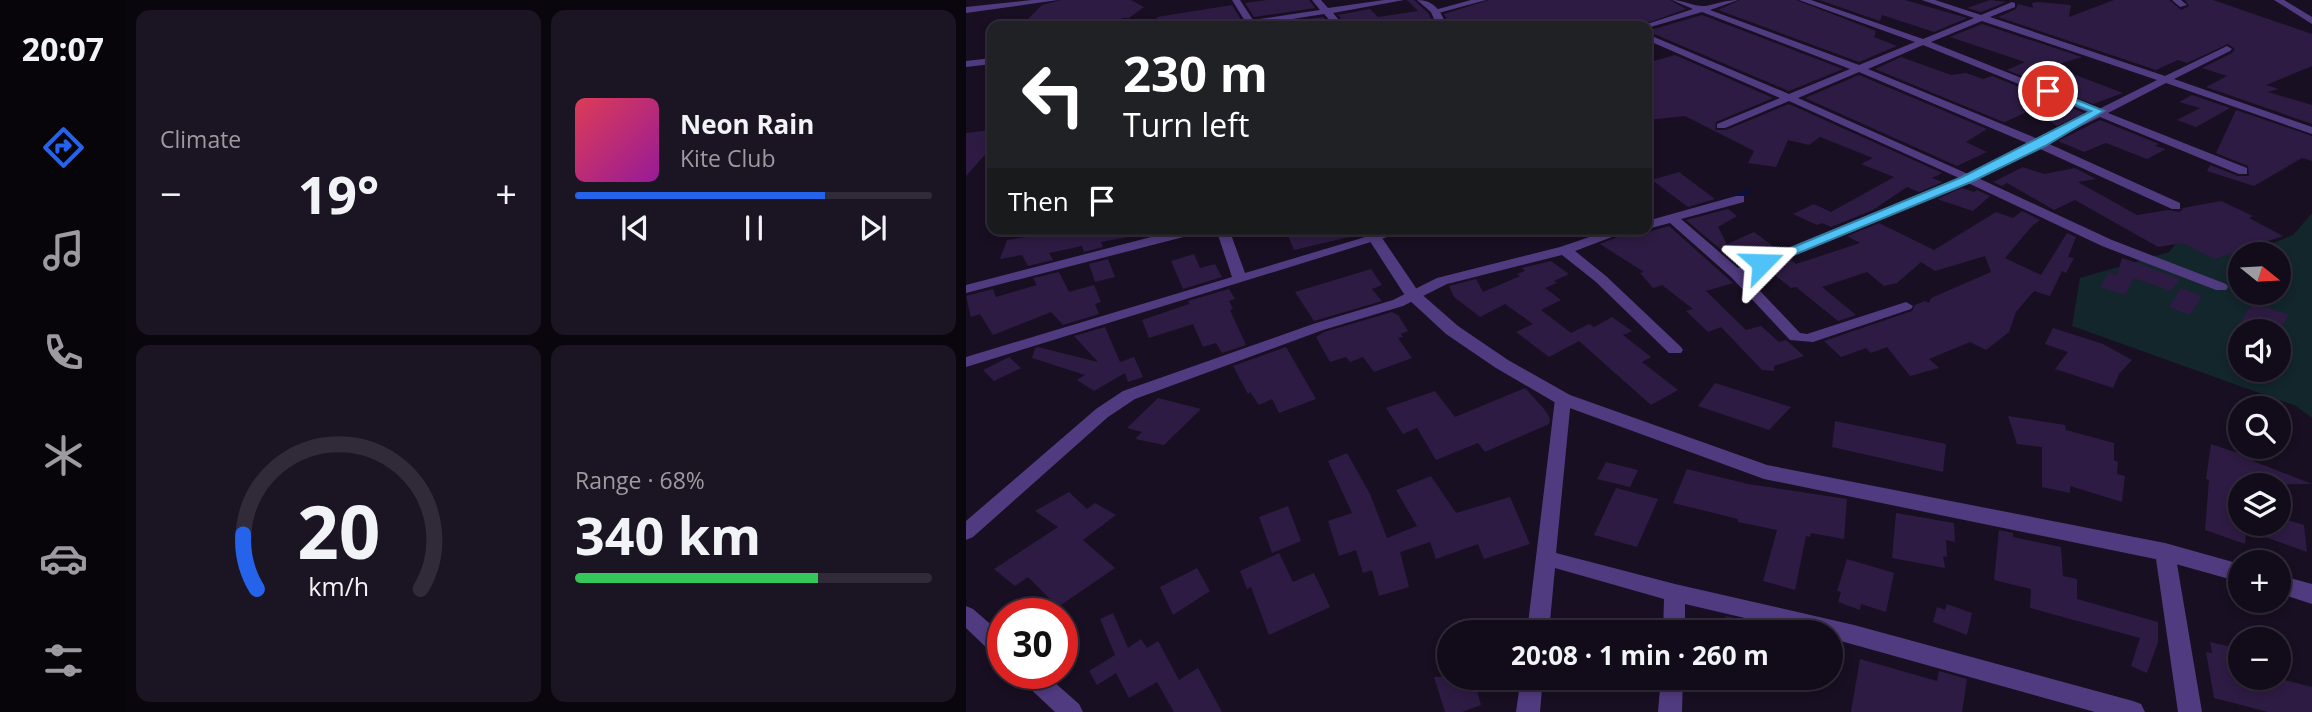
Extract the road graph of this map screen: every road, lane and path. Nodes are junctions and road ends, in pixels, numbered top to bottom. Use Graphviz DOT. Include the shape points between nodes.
graph roads {
  1 [pos="1054,0"];
  2 [pos="1236,0"];
  3 [pos="1316,0"];
  4 [pos="1400,0"];
  5 [pos="1422,0"];
  6 [pos="1482,0"];
  7 [pos="1676,0"];
  8 [pos="1734,0"];
  9 [pos="1803,0"];
  10 [pos="1926,0"];
  11 [pos="2278,0"];
  12 [pos="2012,5"];
  13 [pos="1703,9"];
  14 [pos="966,10"];
  15 [pos="1435,11"];
  16 [pos="1326,12"];
  17 [pos="1983,18"];
  18 [pos="1248,21"];
  19 [pos="1269,21"];
  20 [pos="1335,21"];
  21 [pos="1440,21"];
  22 [pos="2312,21"];
  23 [pos="1652,24"];
  24 [pos="1652,39"];
  25 [pos="1921,41"];
  26 [pos="2227,48"];
  27 [pos="987,62"];
  28 [pos="966,64"];
  29 [pos="1860,68"];
  30 [pos="2161,80"];
  31 [pos="1788,96"];
  32 [pos="2099,111"];
  33 [pos="1721,126"];
  34 [pos="2312,131"];
  35 [pos="2041,143"];
  36 [pos="2243,171"];
  37 [pos="1967,179"];
  38 [pos="1740,199"];
  39 [pos="2176,206"];
  40 [pos="1673,219"];
  41 [pos="1652,224"];
  42 [pos="1175,235"];
  43 [pos="1224,235"];
  44 [pos="1366,235"];
  45 [pos="1373,235"];
  46 [pos="1610,235"];
  47 [pos="1565,250"];
  48 [pos="1736,274"];
  49 [pos="1240,279"];
  50 [pos="2221,286"];
  51 [pos="966,289"];
  52 [pos="1412,294"];
  53 [pos="1906,306"];
  54 [pos="1675,350"];
  55 [pos="966,362"];
  56 [pos="1563,400"];
  57 [pos="966,531"];
  58 [pos="2165,552"];
  59 [pos="1548,558"];
  60 [pos="2228,570"];
  61 [pos="2291,588"];
  62 [pos="1675,593"];
  63 [pos="2312,594"];
  64 [pos="966,615"];
  65 [pos="1540,620"];
  66 [pos="1674,620"];
  67 [pos="987,634"];
  68 [pos="1046,689"];
  69 [pos="1531,690"];
  70 [pos="1671,690"];
  71 [pos="1071,712"];
  72 [pos="1528,712"];
  73 [pos="1670,712"];
  74 [pos="2133,712"];
  75 [pos="2190,712"];
  1 -- 14 [label="street"];
  2 -- 18 [label="street"];
  3 -- 16 [label="street"];
  4 -- 16 [label="street"];
  5 -- 15 [label="street"];
  6 -- 15 [label="street"];
  7 -- 13 [label="street"];
  8 -- 13 [label="street"];
  9 -- 25 [label="street"];
  10 -- 17 [label="street"];
  11 -- 22 [label="street"];
  12 -- 17 [label="street"];
  13 -- 23 [label="street"];
  13 -- 29 [label="street"];
  15 -- 21 [label="street"];
  16 -- 19 [label="street"];
  16 -- 20 [label="street"];
  17 -- 25 [label="street"];
  17 -- 30 [label="street"];
  24 -- 31 [label="street"];
  25 -- 29 [label="street"];
  25 -- 32 [label="street"];
  26 -- 30 [label="street"];
  27 -- 28 [label="street"];
  29 -- 31 [label="street"];
  29 -- 35 [label="street"];
  30 -- 32 [label="street"];
  30 -- 34 [label="street"];
  31 -- 33 [label="street"];
  31 -- 37 [label="street"];
  32 -- 35 [label="street"];
  32 -- 36 [label="street"];
  35 -- 37 [label="street"];
  35 -- 39 [label="street"];
  37 -- 48 [label="street"];
  37 -- 50 [label="street" via="2107,243"];
  38 -- 40 [label="street"];
  40 -- 41 [label="street"];
  40 -- 48 [label="street"];
  42 -- 51 [label="street"];
  43 -- 49 [label="street"];
  44 -- 49 [label="street"];
  45 -- 52 [label="street"];
  46 -- 47 [label="street"];
  47 -- 52 [label="street" via="1442,281"];
  47 -- 54 [label="street"];
  48 -- 53 [label="street" via="1801,339"];
  49 -- 55 [label="street"];
  52 -- 56 [label="street" via="1452,330"];
  52 -- 57 [label="street" via="1398,303 1129,395"];
  56 -- 58 [label="street" via="1764,472"];
  56 -- 59 [label="street"];
  58 -- 60 [label="street"];
  58 -- 75 [label="street"];
  59 -- 62 [label="street"];
  59 -- 65 [label="street"];
  61 -- 63 [label="street"];
  62 -- 66 [label="street"];
  62 -- 74 [label="street" via="1854,634"];
  64 -- 67 [label="street"];
  68 -- 71 [label="street"];
  69 -- 72 [label="street"];
  70 -- 73 [label="street"];
}
